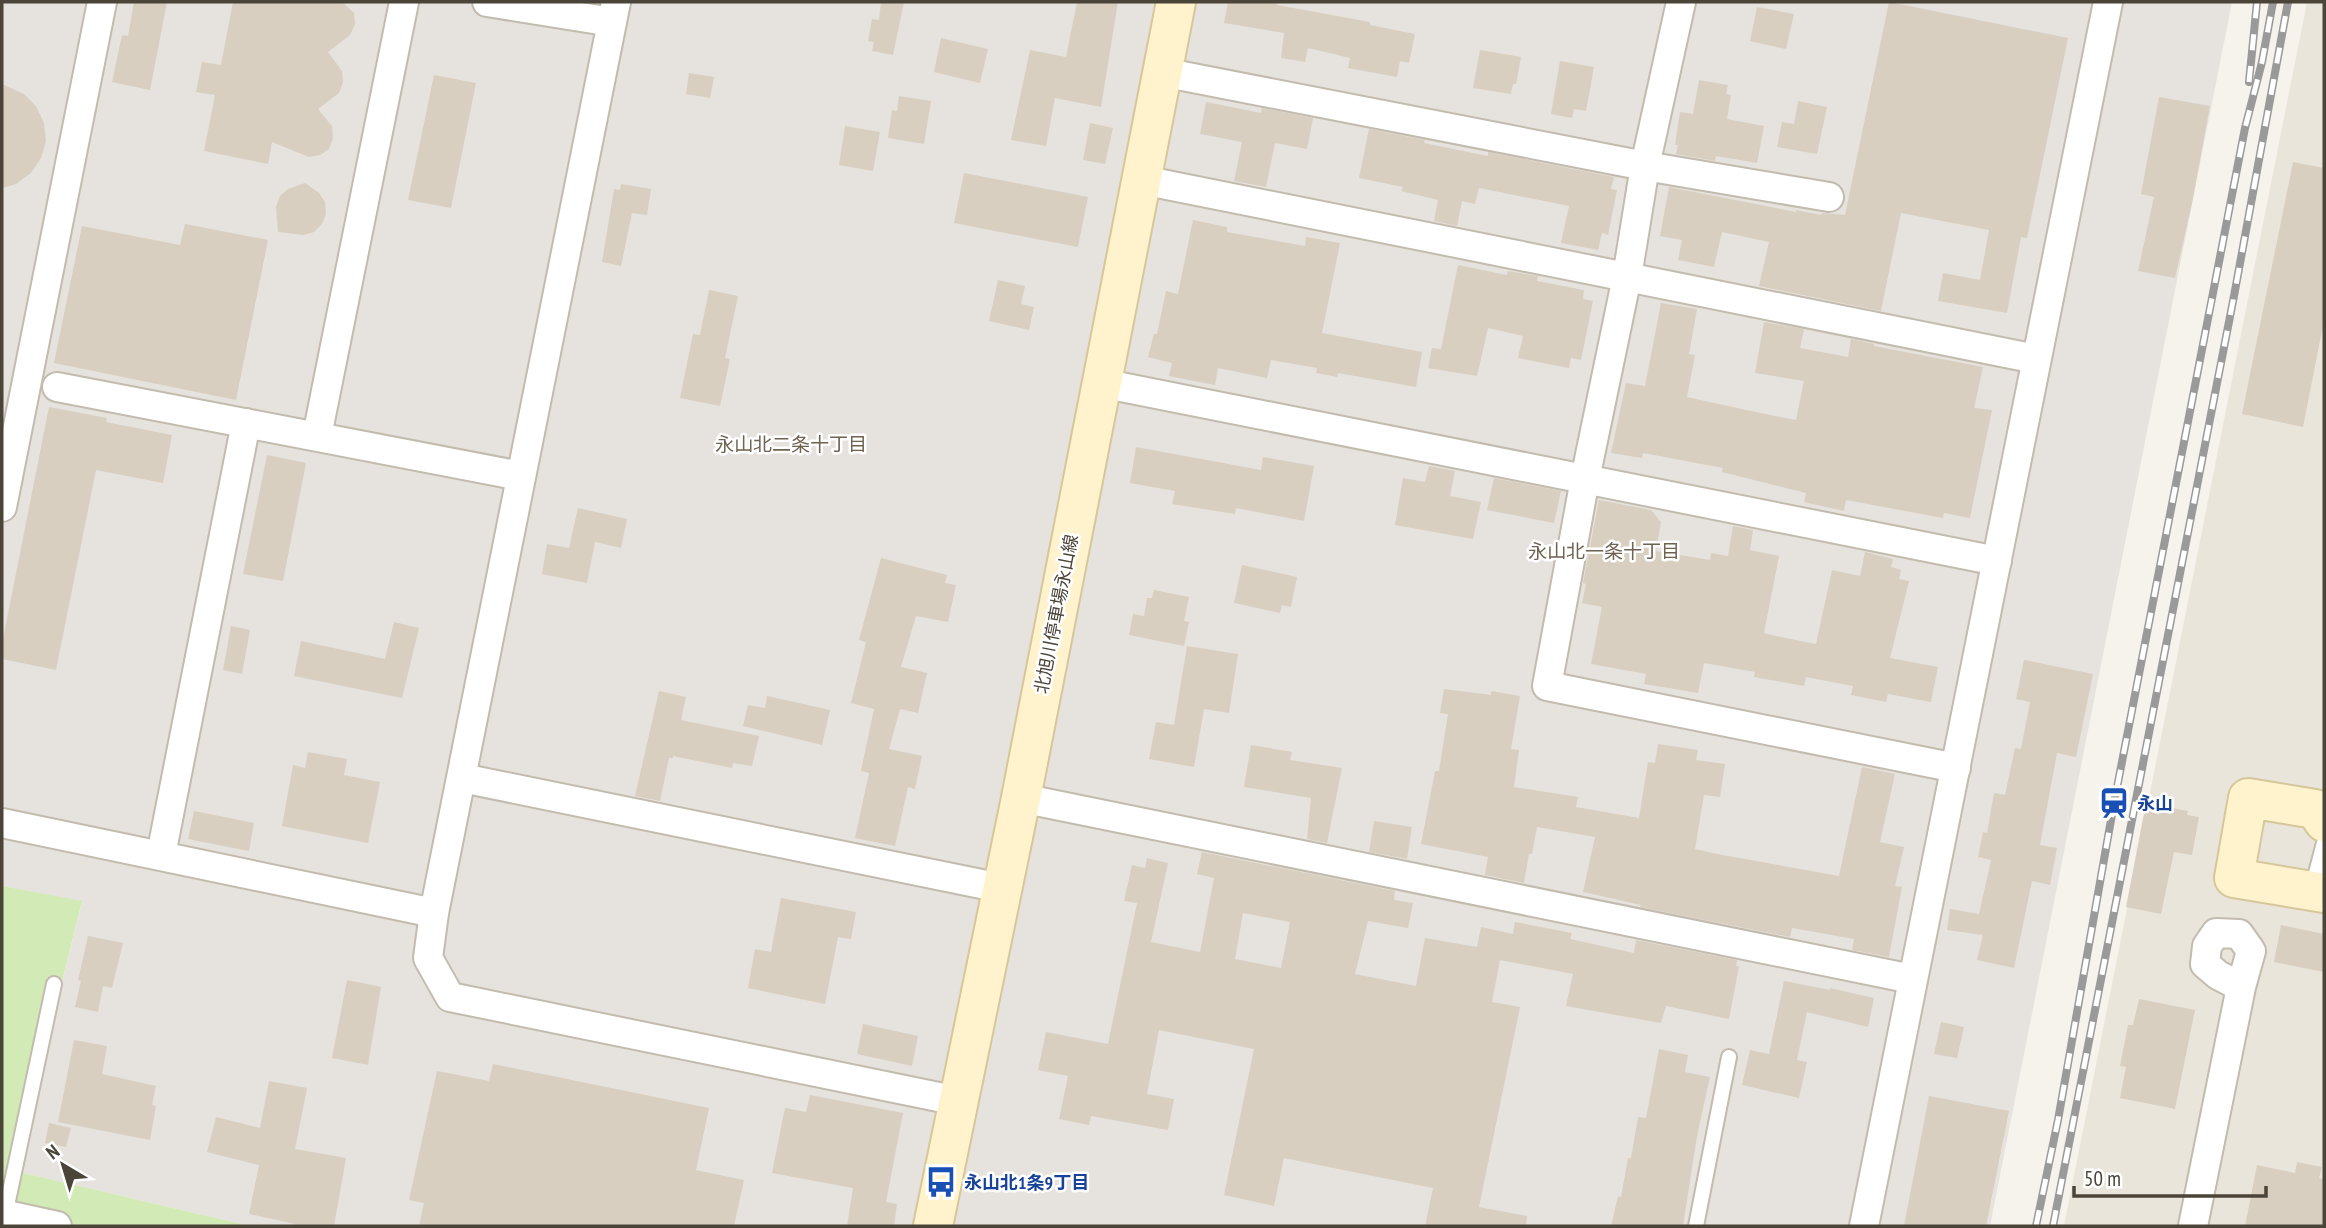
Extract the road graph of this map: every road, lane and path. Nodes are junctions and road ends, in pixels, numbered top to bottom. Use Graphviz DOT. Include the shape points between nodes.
graph roads {
  1 [pos="102,2"];
  2 [pos="404,2"];
  3 [pos="487,2"];
  4 [pos="1176,2"];
  5 [pos="1681,2"];
  6 [pos="2108,2"];
  7 [pos="614,12"];
  8 [pos="1162,72"];
  9 [pos="1645,166"];
  10 [pos="1142,180"];
  11 [pos="1829,197"];
  12 [pos="1627,277"];
  13 [pos="2036,359"];
  14 [pos="1101,383"];
  15 [pos="57,387"];
  16 [pos="246,423"];
  17 [pos="317,436"];
  18 [pos="521,476"];
  19 [pos="1585,479"];
  20 [pos="2,507"];
  21 [pos="1997,561"];
  22 [pos="1956,768"];
  23 [pos="462,778"];
  24 [pos="1021,798"];
  25 [pos="2324,822"];
  26 [pos="2,823"];
  27 [pos="2324,843"];
  28 [pos="160,855"];
  29 [pos="1002,888"];
  30 [pos="2318,892"];
  31 [pos="434,914"];
  32 [pos="1912,979"];
  33 [pos="54,984"];
  34 [pos="2241,987"];
  35 [pos="1729,1057"];
  36 [pos="958,1101"];
  37 [pos="3,1215"];
  38 [pos="57,1226"];
  39 [pos="933,1226"];
  40 [pos="1696,1226"];
  41 [pos="1864,1226"];
  42 [pos="2193,1226"];
  1 -- 20 [label="street"];
  2 -- 17 [label="street"];
  3 -- 7 [label="street"];
  4 -- 8 [label="main road, 北旭川停車場永山線"];
  5 -- 9 [label="street"];
  6 -- 13 [label="street"];
  7 -- 18 [label="street"];
  8 -- 9 [label="street"];
  8 -- 10 [label="main road, 北旭川停車場永山線"];
  9 -- 11 [label="street"];
  9 -- 12 [label="street"];
  10 -- 12 [label="street"];
  10 -- 14 [label="main road, 北旭川停車場永山線"];
  12 -- 13 [label="street"];
  12 -- 19 [label="street"];
  13 -- 21 [label="street"];
  14 -- 19 [label="street"];
  14 -- 24 [label="main road, 北旭川停車場永山線"];
  15 -- 16 [label="street"];
  16 -- 17 [label="street"];
  16 -- 28 [label="street"];
  17 -- 18 [label="street"];
  18 -- 23 [label="street"];
  19 -- 21 [label="street"];
  19 -- 22 [label="street" via="1547,687"];
  21 -- 22 [label="street"];
  22 -- 32 [label="street"];
  23 -- 29 [label="street"];
  23 -- 31 [label="street"];
  24 -- 29 [label="main road, 北旭川停車場永山線"];
  24 -- 32 [label="street"];
  25 -- 30 [label="main road" via="2315,809 2248,799 2234,878"];
  26 -- 28 [label="street"];
  27 -- 30 [label="lane"];
  28 -- 31 [label="street"];
  29 -- 36 [label="main road, 北旭川停車場永山線"];
  31 -- 36 [label="street" via="428,958 450,997"];
  32 -- 41 [label="street"];
  33 -- 37 [label="lane"];
  34 -- 42 [label="street"];
  35 -- 40 [label="lane"];
  36 -- 39 [label="main road, 北旭川停車場永山線"];
  37 -- 38 [label="street"];
}
